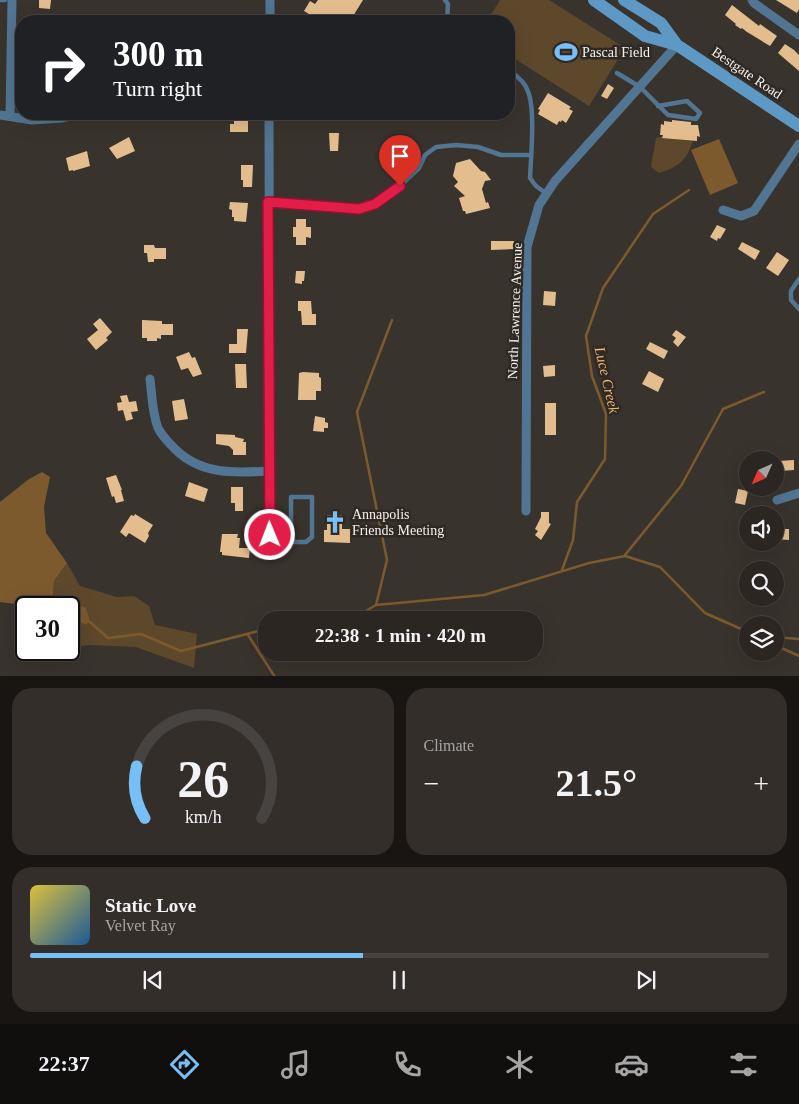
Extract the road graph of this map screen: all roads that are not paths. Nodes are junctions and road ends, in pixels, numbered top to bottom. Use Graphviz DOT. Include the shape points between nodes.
graph roads {
  1 [pos="0,0"];
  2 [pos="5,0"];
  3 [pos="12,0"];
  4 [pos="270,0"];
  5 [pos="445,0"];
  6 [pos="594,0"];
  7 [pos="624,0"];
  8 [pos="752,0"];
  9 [pos="270,15"];
  10 [pos="447,15"];
  11 [pos="799,35"];
  12 [pos="678,45"];
  13 [pos="617,73"];
  14 [pos="515,76"];
  15 [pos="640,87"];
  16 [pos="658,106"];
  17 [pos="5,116"];
  18 [pos="269,120"];
  19 [pos="799,126"];
  20 [pos="799,144"];
  21 [pos="531,155"];
  22 [pos="547,194"];
  23 [pos="268,202"];
  24 [pos="723,210"];
  25 [pos="799,279"];
  26 [pos="799,309"];
  27 [pos="150,378"];
  28 [pos="269,470"];
  29 [pos="799,493"];
  30 [pos="777,500"];
  31 [pos="526,511"];
  32 [pos="270,535"];
  33 [pos="291,542"];
  1 -- 2 [label="lane"];
  3 -- 17 [label="street"];
  4 -- 9 [label="street"];
  5 -- 10 [label="lane"];
  6 -- 12 [label="main road, Bestgate Road" via="646,36"];
  7 -- 12 [label="main road, Bestgate Road" via="661,23"];
  8 -- 11 [label="street"];
  12 -- 15 [label="street, North Lawrence Avenue"];
  12 -- 19 [label="main road, Bestgate Road"];
  13 -- 15 [label="lane"];
  14 -- 21 [label="lane" via="529,93"];
  15 -- 16 [label="lane"];
  15 -- 22 [label="street, North Lawrence Avenue"];
  16 -- 16 [label="lane" via="687,100 700,113 696,119 668,115"];
  18 -- 23 [label="street"];
  20 -- 24 [label="street" via="754,211 741,216"];
  21 -- 22 [label="lane" via="530,178"];
  21 -- 23 [label="lane" via="502,155 478,147 456,145 436,147 425,155 419,168 400,186 375,204 359,209"];
  22 -- 31 [label="street, North Lawrence Avenue" via="539,206 527,247"];
  23 -- 28 [label="street"];
  25 -- 26 [label="lane" via="791,291 791,300"];
  27 -- 28 [label="street" via="158,428 183,457 220,472"];
  28 -- 32 [label="street"];
  29 -- 30 [label="street"];
  32 -- 33 [label="lane" via="276,542"];
  33 -- 33 [label="lane" via="306,542 312,537 312,497 291,497"];
}
